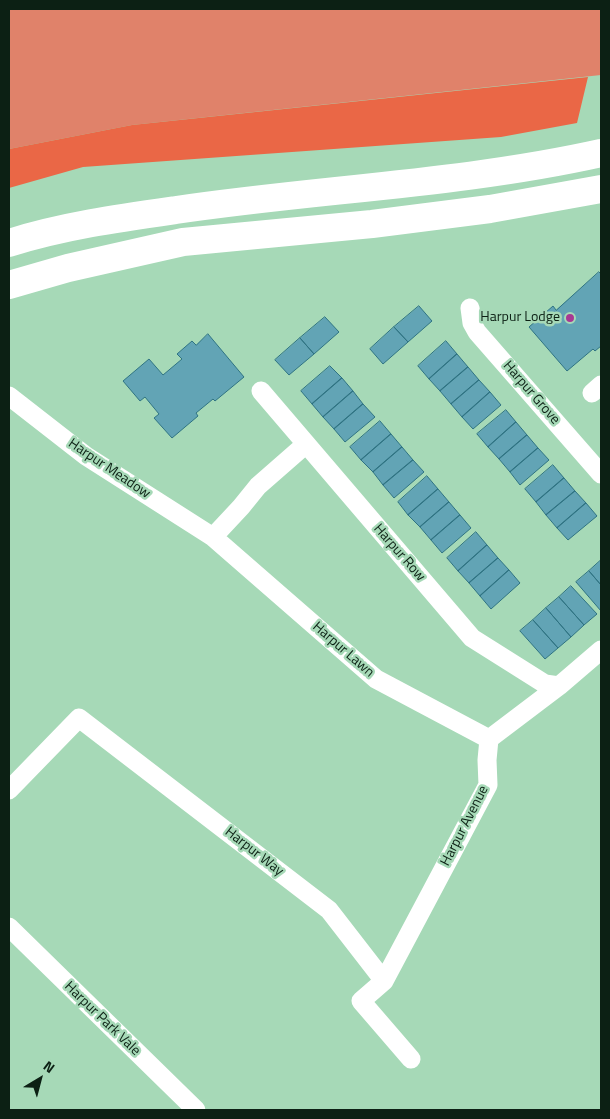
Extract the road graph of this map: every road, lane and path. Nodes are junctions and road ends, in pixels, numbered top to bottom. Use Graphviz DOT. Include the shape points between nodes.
graph roads {
  1 [pos="601,153"];
  2 [pos="601,189"];
  3 [pos="9,243"];
  4 [pos="9,285"];
  5 [pos="470,308"];
  6 [pos="261,391"];
  7 [pos="9,396"];
  8 [pos="306,444"];
  9 [pos="601,474"];
  10 [pos="213,537"];
  11 [pos="601,650"];
  12 [pos="559,686"];
  13 [pos="489,739"];
  14 [pos="9,790"];
  15 [pos="9,927"];
  16 [pos="384,982"];
  17 [pos="411,1059"];
  18 [pos="196,1110"];
  1 -- 3 [label="main road" via="441,179 113,218"];
  2 -- 4 [label="main road" via="490,210 183,242"];
  5 -- 9 [label="street, Harpur Grove" via="477,332"];
  6 -- 8 [label="street, Harpur Row"];
  7 -- 10 [label="street, Harpur Meadow" via="86,456"];
  8 -- 10 [label="street" via="258,486"];
  8 -- 12 [label="street, Harpur Row" via="472,638 545,684"];
  10 -- 13 [label="street, Harpur Lawn" via="376,680"];
  11 -- 12 [label="street"];
  12 -- 13 [label="street"];
  13 -- 16 [label="street, Harpur Avenue" via="488,785"];
  14 -- 16 [label="street, Harpur Way" via="79,718 328,910"];
  15 -- 18 [label="street, Harpur Park Vale"];
  16 -- 17 [label="street" via="361,1001"];
}
